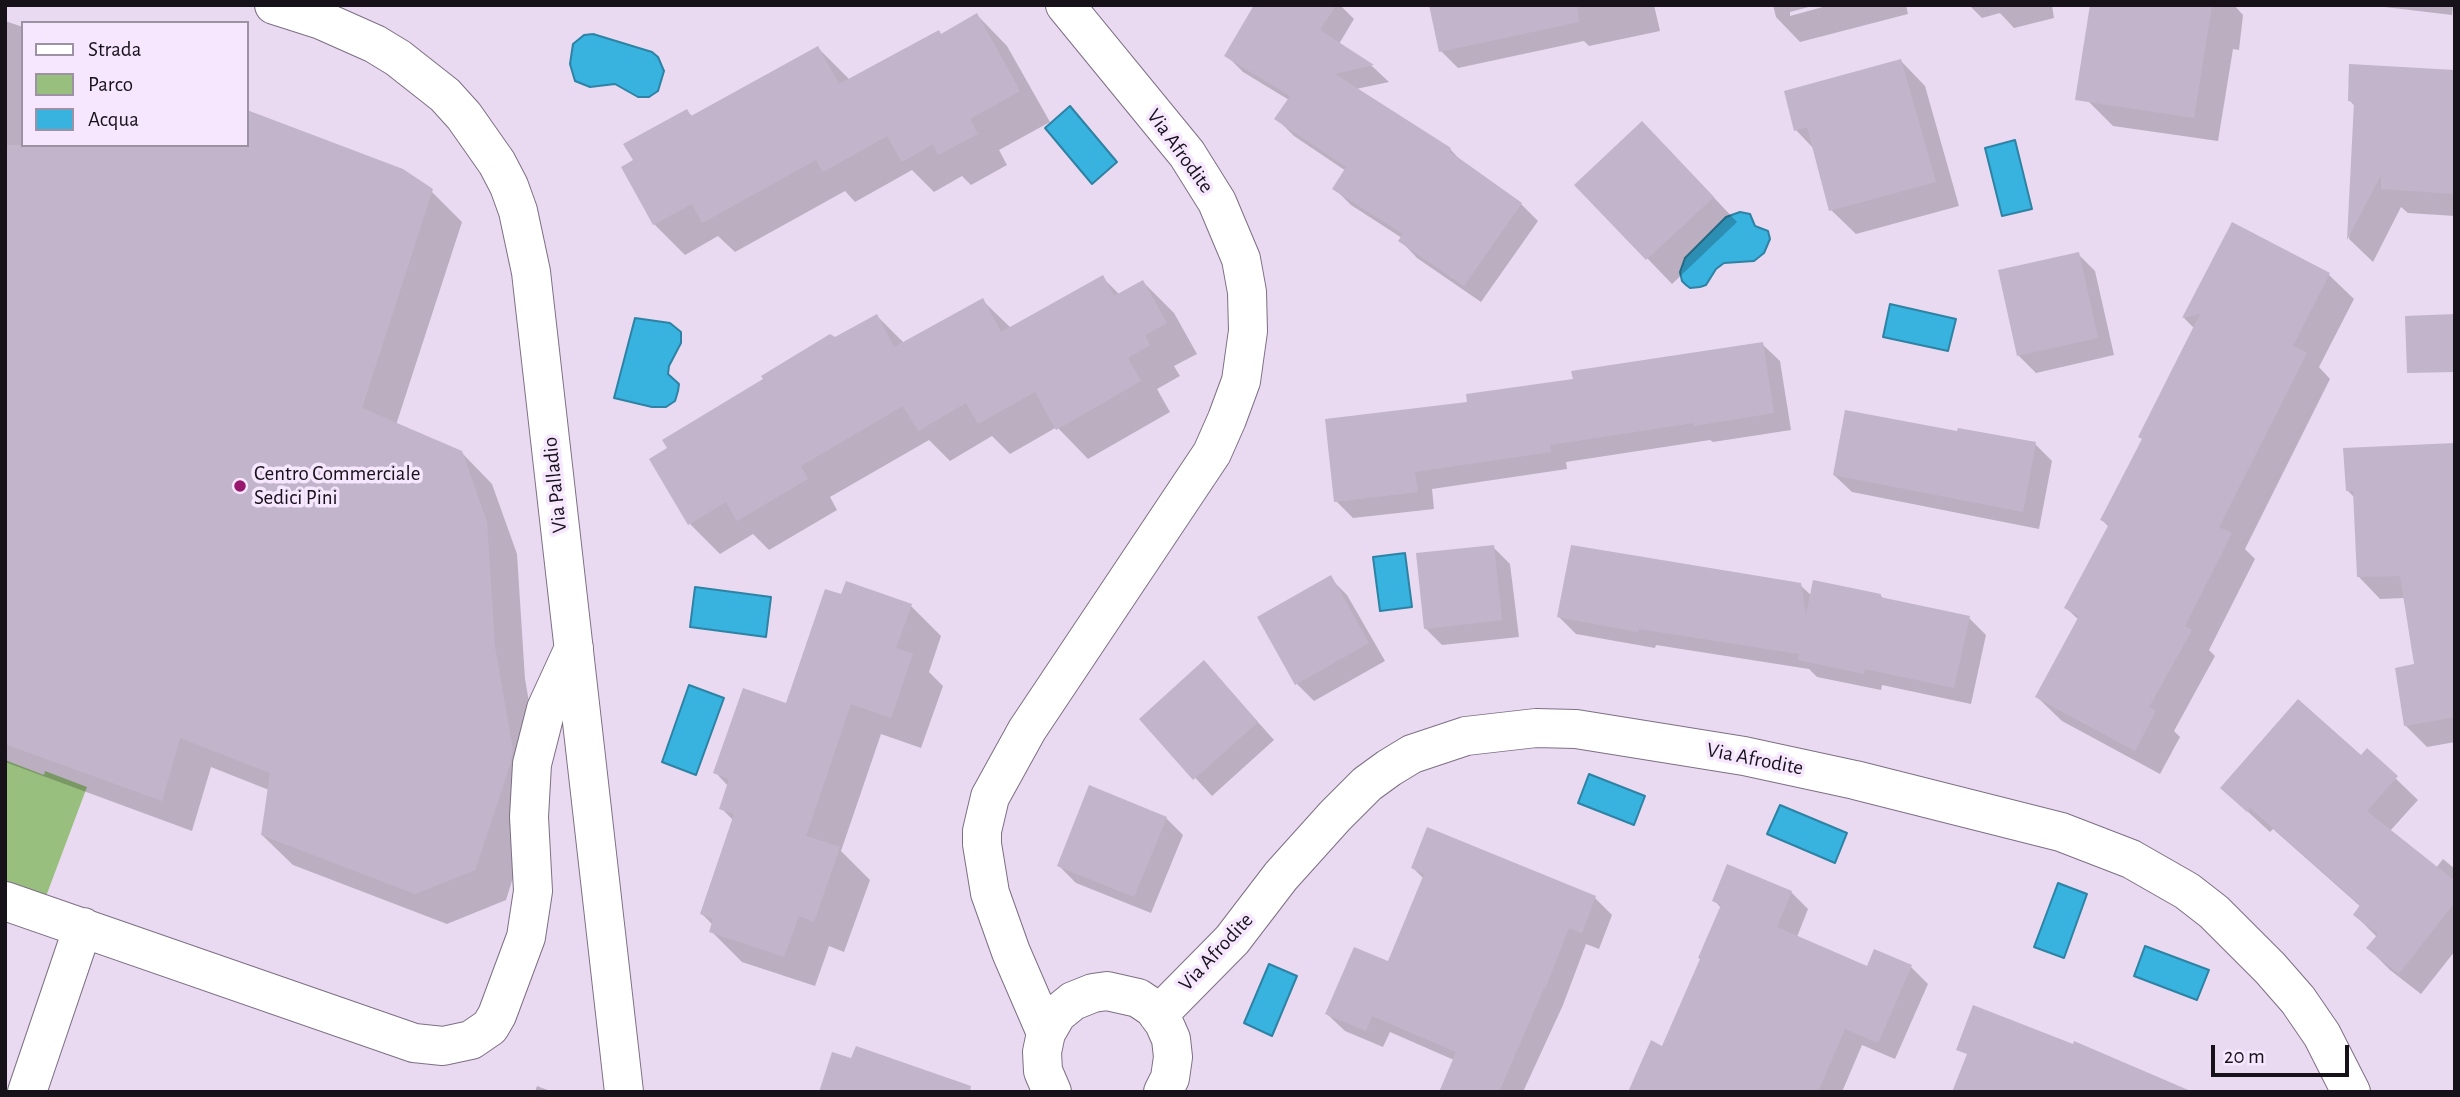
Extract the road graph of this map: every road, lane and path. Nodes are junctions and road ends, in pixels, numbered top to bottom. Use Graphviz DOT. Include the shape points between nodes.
graph roads {
  1 [pos="274,5"];
  2 [pos="1065,5"];
  3 [pos="574,648"];
  4 [pos="5,901"];
  5 [pos="83,927"];
  6 [pos="1157,1015"];
  7 [pos="1046,1033"];
  8 [pos="1051,1091"];
  9 [pos="27,1092"];
  10 [pos="624,1092"];
  11 [pos="1163,1092"];
  12 [pos="2351,1092"];
  1 -- 3 [label="street, Via Palladio" via="349,31 415,71 464,116 509,186 531,272"];
  2 -- 7 [label="street, Via Afrodite" via="1187,154 1212,193 1241,259 1248,331 1241,380 1212,453 1027,730 990,797 982,831 990,893"];
  3 -- 5 [label="street" via="546,709 532,764 533,891 526,937 497,1015 490,1027 471,1040 443,1046 414,1043"];
  3 -- 10 [label="street, Via Palladio"];
  4 -- 5 [label="street"];
  5 -- 9 [label="street"];
  6 -- 7 [label="street" via="1138,998 1107,991 1093,993 1073,1000 1057,1014"];
  6 -- 11 [label="street" via="1171,1039 1173,1057"];
  6 -- 12 [label="street, Via Afrodite" via="1232,940 1335,816 1389,768 1412,754 1466,736 1536,728 1576,729 1744,756 1855,780 2061,832 2131,859 2200,900 2237,933 2298,1000"];
  7 -- 8 [label="street" via="1043,1071"];
}
